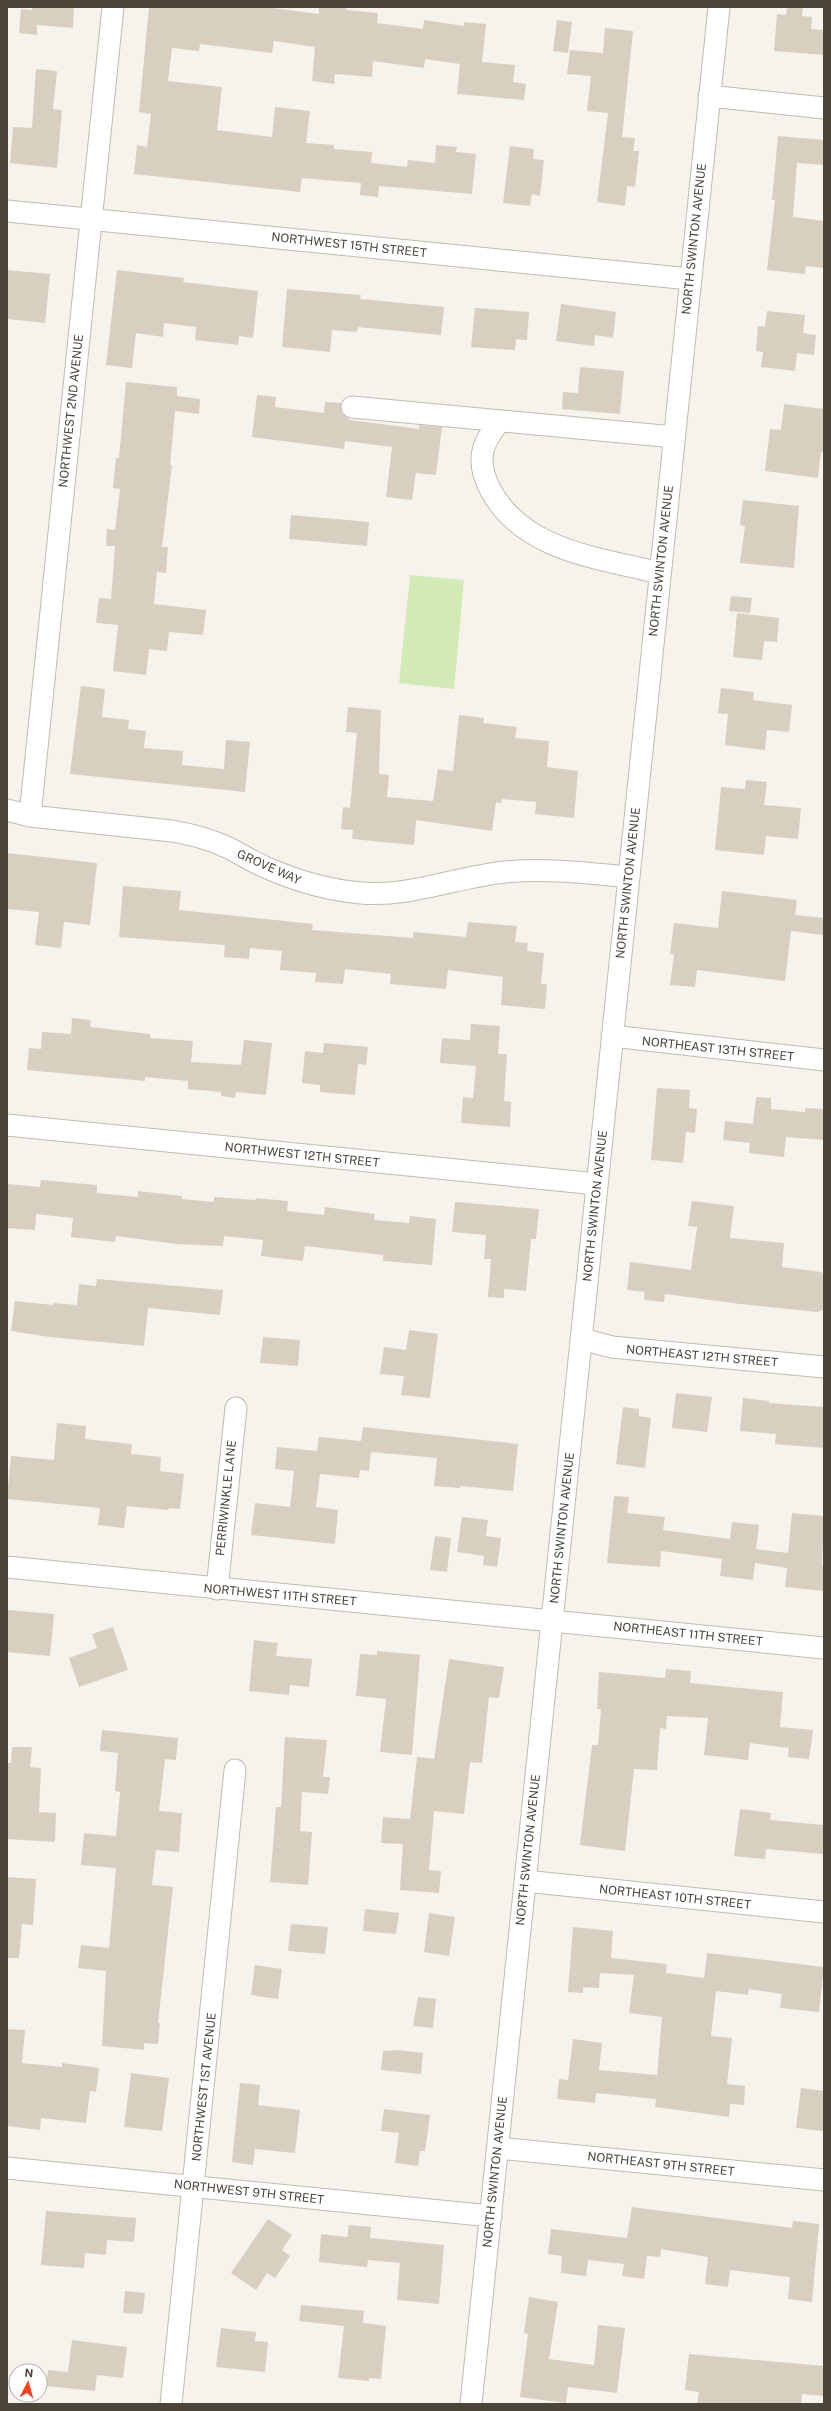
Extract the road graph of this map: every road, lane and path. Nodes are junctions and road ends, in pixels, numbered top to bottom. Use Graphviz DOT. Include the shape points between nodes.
graph roads {
  1 [pos="113,7"];
  2 [pos="719,7"];
  3 [pos="709,96"];
  4 [pos="824,108"];
  5 [pos="7,211"];
  6 [pos="91,220"];
  7 [pos="690,279"];
  8 [pos="352,407"];
  9 [pos="499,421"];
  10 [pos="674,437"];
  11 [pos="660,573"];
  12 [pos="7,810"];
  13 [pos="30,816"];
  14 [pos="629,876"];
  15 [pos="612,1036"];
  16 [pos="824,1060"];
  17 [pos="7,1125"];
  18 [pos="597,1184"];
  19 [pos="582,1339"];
  20 [pos="824,1367"];
  21 [pos="236,1408"];
  22 [pos="7,1567"];
  23 [pos="217,1589"];
  24 [pos="552,1620"];
  25 [pos="824,1648"];
  26 [pos="235,1770"];
  27 [pos="525,1881"];
  28 [pos="824,1912"];
  29 [pos="498,2148"];
  30 [pos="7,2168"];
  31 [pos="824,2180"];
  32 [pos="194,2186"];
  33 [pos="490,2216"];
  34 [pos="171,2404"];
  35 [pos="471,2404"];
  1 -- 6 [label="street, NORTHWEST 2ND AVENUE"];
  2 -- 3 [label="street, NORTH SWINTON AVENUE"];
  3 -- 4 [label="street"];
  3 -- 7 [label="street, NORTH SWINTON AVENUE"];
  5 -- 6 [label="street, NORTHWEST 15TH STREET"];
  6 -- 7 [label="street, NORTHWEST 15TH STREET"];
  6 -- 13 [label="street, NORTHWEST 2ND AVENUE"];
  7 -- 10 [label="street, NORTH SWINTON AVENUE"];
  8 -- 9 [label="street"];
  9 -- 10 [label="street"];
  9 -- 11 [label="street" via="484,447 481,462 486,483 510,518 538,538 563,548"];
  10 -- 11 [label="street, NORTH SWINTON AVENUE"];
  11 -- 14 [label="street, NORTH SWINTON AVENUE"];
  12 -- 13 [label="street, GROVE WAY"];
  13 -- 14 [label="street, GROVE WAY" via="194,835 295,880 362,893 396,893 504,872 548,870"];
  14 -- 15 [label="street, NORTH SWINTON AVENUE"];
  15 -- 16 [label="street, NORTHEAST 13TH STREET"];
  15 -- 18 [label="street, NORTH SWINTON AVENUE"];
  17 -- 18 [label="street, NORTHWEST 12TH STREET"];
  18 -- 19 [label="street, NORTH SWINTON AVENUE"];
  19 -- 20 [label="street, NORTHEAST 12TH STREET" via="612,1347"];
  19 -- 24 [label="street, NORTH SWINTON AVENUE"];
  21 -- 23 [label="street, PERRIWINKLE LANE"];
  22 -- 23 [label="street, NORTHWEST 11TH STREET"];
  23 -- 24 [label="street, NORTHWEST 11TH STREET"];
  24 -- 25 [label="street, NORTHEAST 11TH STREET"];
  24 -- 27 [label="street, NORTH SWINTON AVENUE"];
  26 -- 32 [label="street, NORTHWEST 1ST AVENUE"];
  27 -- 28 [label="street, NORTHEAST 10TH STREET"];
  27 -- 29 [label="street, NORTH SWINTON AVENUE"];
  29 -- 31 [label="street, NORTHEAST 9TH STREET"];
  29 -- 33 [label="street, NORTH SWINTON AVENUE"];
  30 -- 32 [label="street, NORTHWEST 9TH STREET"];
  32 -- 33 [label="street, NORTHWEST 9TH STREET"];
  32 -- 34 [label="street, NORTHWEST 1ST AVENUE"];
  33 -- 35 [label="street, NORTH SWINTON AVENUE"];
}
